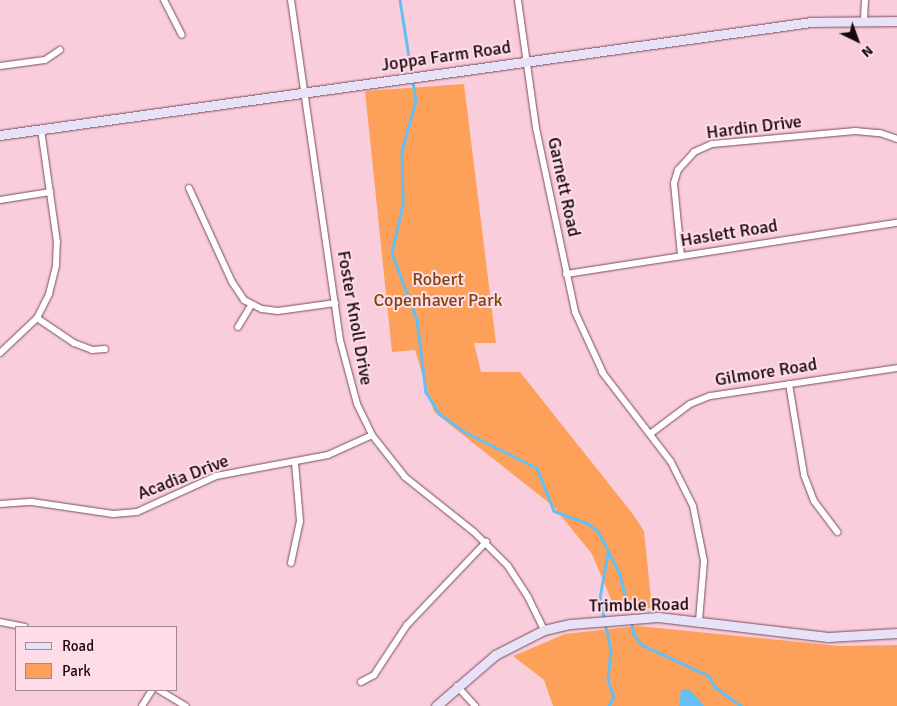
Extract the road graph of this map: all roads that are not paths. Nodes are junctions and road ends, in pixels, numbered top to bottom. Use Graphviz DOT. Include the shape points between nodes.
graph roads {
  1 [pos="164,0"];
  2 [pos="291,0"];
  3 [pos="518,0"];
  4 [pos="865,0"];
  5 [pos="864,19"];
  6 [pos="897,21"];
  7 [pos="182,35"];
  8 [pos="60,50"];
  9 [pos="526,61"];
  10 [pos="0,66"];
  11 [pos="306,92"];
  12 [pos="41,129"];
  13 [pos="0,134"];
  14 [pos="897,139"];
  15 [pos="189,188"];
  16 [pos="50,192"];
  17 [pos="0,200"];
  18 [pos="897,223"];
  19 [pos="681,255"];
  20 [pos="566,274"];
  21 [pos="335,303"];
  22 [pos="251,305"];
  23 [pos="37,318"];
  24 [pos="238,327"];
  25 [pos="105,349"];
  26 [pos="0,353"];
  27 [pos="897,368"];
  28 [pos="789,384"];
  29 [pos="650,434"];
  30 [pos="372,435"];
  31 [pos="295,463"];
  32 [pos="0,504"];
  33 [pos="837,532"];
  34 [pos="486,542"];
  35 [pos="291,563"];
  36 [pos="698,620"];
  37 [pos="0,622"];
  38 [pos="20,626"];
  39 [pos="544,630"];
  40 [pos="897,633"];
  41 [pos="361,682"];
  42 [pos="457,686"];
  43 [pos="151,691"];
  44 [pos="160,691"];
  45 [pos="142,706"];
  46 [pos="186,706"];
  47 [pos="436,706"];
  48 [pos="476,706"];
  1 -- 7 [label="street"];
  2 -- 11 [label="street, Foster Knoll Drive"];
  3 -- 9 [label="street, Garnett Road"];
  4 -- 5 [label="street"];
  5 -- 6 [label="street, Joppa Farm Road"];
  5 -- 9 [label="street, Joppa Farm Road" via="811,22"];
  8 -- 10 [label="street" via="45,60"];
  9 -- 11 [label="street, Joppa Farm Road"];
  9 -- 20 [label="street, Garnett Road" via="536,128"];
  11 -- 12 [label="street, Joppa Farm Road"];
  11 -- 21 [label="street, Foster Knoll Drive"];
  12 -- 13 [label="street, Joppa Farm Road"];
  12 -- 16 [label="street"];
  14 -- 19 [label="street, Hardin Drive" via="880,133 854,132 712,144 694,152 678,170 674,183"];
  15 -- 22 [label="street" via="236,291"];
  16 -- 17 [label="street"];
  16 -- 23 [label="street" via="57,242 56,265 49,294"];
  18 -- 19 [label="street, Haslett Road"];
  19 -- 20 [label="street, Haslett Road"];
  20 -- 29 [label="street, Garnett Road" via="577,322 602,373"];
  21 -- 22 [label="street" via="278,311"];
  21 -- 30 [label="street, Foster Knoll Drive" via="349,380"];
  22 -- 24 [label="street"];
  23 -- 25 [label="street" via="74,343 92,350"];
  23 -- 26 [label="street"];
  27 -- 28 [label="street, Gilmore Road"];
  28 -- 29 [label="street, Gilmore Road" via="700,399"];
  28 -- 33 [label="street" via="804,475 814,501"];
  29 -- 36 [label="street, Garnett Road" via="681,479 699,527 704,569"];
  30 -- 31 [label="street, Acadia Drive" via="328,455"];
  30 -- 34 [label="street, Foster Knoll Drive" via="413,485"];
  31 -- 32 [label="street, Acadia Drive" via="216,476 156,505 130,513 32,502"];
  31 -- 35 [label="street" via="300,513"];
  34 -- 39 [label="street, Foster Knoll Drive" via="520,583"];
  34 -- 41 [label="street" via="407,625 374,675"];
  36 -- 39 [label="street, Trimble Road" via="646,618 570,624"];
  36 -- 40 [label="street, Trimble Road" via="828,637"];
  37 -- 38 [label="street"];
  39 -- 42 [label="street, Trimble Road" via="495,655"];
  42 -- 47 [label="street, Trimble Road"];
  42 -- 48 [label="street"];
  43 -- 45 [label="street"];
  44 -- 46 [label="street"];
}
